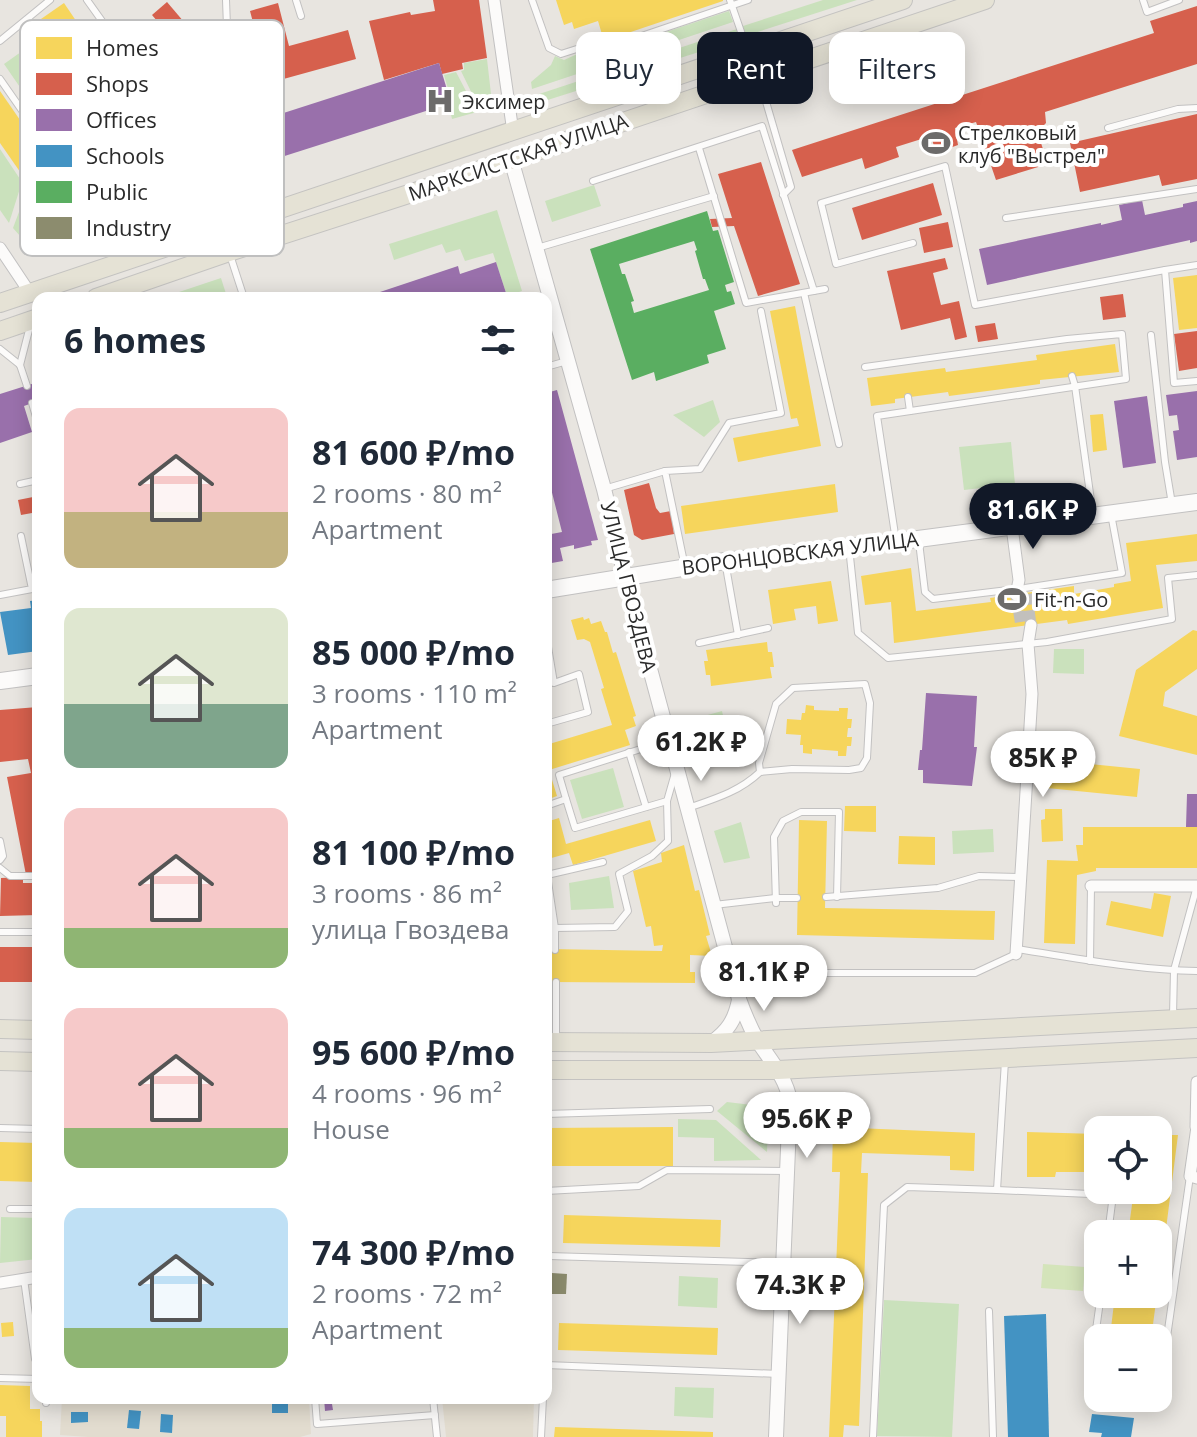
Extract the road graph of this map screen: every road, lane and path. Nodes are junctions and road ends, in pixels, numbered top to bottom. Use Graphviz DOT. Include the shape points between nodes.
graph roads {
  1 [pos="50,0"];
  2 [pos="87,0"];
  3 [pos="226,0"];
  4 [pos="296,0"];
  5 [pos="494,0"];
  6 [pos="532,0"];
  7 [pos="748,0"];
  8 [pos="903,0"];
  9 [pos="985,0"];
  10 [pos="1143,0"];
  11 [pos="1179,0"];
  12 [pos="731,3"];
  13 [pos="301,16"];
  14 [pos="28,19"];
  15 [pos="101,20"];
  16 [pos="227,20"];
  17 [pos="20,25"];
  18 [pos="741,32"];
  19 [pos="808,32"];
  20 [pos="0,41"];
  21 [pos="813,58"];
  22 [pos="697,69"];
  23 [pos="0,79"];
  24 [pos="697,97"];
  25 [pos="767,104"];
  26 [pos="20,108"];
  27 [pos="1197,108"];
  28 [pos="1108,128"];
  29 [pos="513,132"];
  30 [pos="699,148"];
  31 [pos="511,159"];
  32 [pos="593,181"];
  33 [pos="1197,189"];
  34 [pos="783,195"];
  35 [pos="714,196"];
  36 [pos="284,207"];
  37 [pos="1006,218"];
  38 [pos="284,234"];
  39 [pos="913,243"];
  40 [pos="0,248"];
  41 [pos="535,249"];
  42 [pos="138,256"];
  43 [pos="219,256"];
  44 [pos="230,256"];
  45 [pos="1197,265"];
  46 [pos="1165,270"];
  47 [pos="825,289"];
  48 [pos="814,291"];
  49 [pos="33,292"];
  50 [pos="129,292"];
  51 [pos="242,292"];
  52 [pos="545,292"];
  53 [pos="30,293"];
  54 [pos="804,293"];
  55 [pos="0,303"];
  56 [pos="761,311"];
  57 [pos="552,315"];
  58 [pos="32,320"];
  59 [pos="32,328"];
  60 [pos="0,331"];
  61 [pos="1151,335"];
  62 [pos="1067,339"];
  63 [pos="0,349"];
  64 [pos="1069,350"];
  65 [pos="567,361"];
  66 [pos="904,362"];
  67 [pos="20,365"];
  68 [pos="552,365"];
  69 [pos="865,367"];
  70 [pos="1173,367"];
  71 [pos="1155,370"];
  72 [pos="905,374"];
  73 [pos="1072,376"];
  74 [pos="1197,381"];
  75 [pos="27,386"];
  76 [pos="1075,386"];
  77 [pos="908,397"];
  78 [pos="910,411"];
  79 [pos="839,444"];
  80 [pos="665,471"];
  81 [pos="32,481"];
  82 [pos="20,484"];
  83 [pos="604,489"];
  84 [pos="1197,502"];
  85 [pos="1172,504"];
  86 [pos="1102,515"];
  87 [pos="1012,527"];
  88 [pos="21,536"];
  89 [pos="918,539"];
  90 [pos="896,541"];
  91 [pos="849,547"];
  92 [pos="725,561"];
  93 [pos="685,568"];
  94 [pos="1197,575"];
  95 [pos="625,576"];
  96 [pos="552,589"];
  97 [pos="1021,589"];
  98 [pos="0,595"];
  99 [pos="1026,626"];
  100 [pos="768,628"];
  101 [pos="738,635"];
  102 [pos="699,643"];
  103 [pos="1028,644"];
  104 [pos="552,671"];
  105 [pos="32,677"];
  106 [pos="0,681"];
  107 [pos="552,722"];
  108 [pos="669,740"];
  109 [pos="629,752"];
  110 [pos="676,766"];
  111 [pos="760,772"];
  112 [pos="566,799"];
  113 [pos="667,801"];
  114 [pos="552,804"];
  115 [pos="646,807"];
  116 [pos="688,808"];
  117 [pos="0,841"];
  118 [pos="0,860"];
  119 [pos="603,862"];
  120 [pos="0,868"];
  121 [pos="552,872"];
  122 [pos="32,876"];
  123 [pos="1020,877"];
  124 [pos="1091,886"];
  125 [pos="1197,886"];
  126 [pos="826,897"];
  127 [pos="837,897"];
  128 [pos="797,898"];
  129 [pos="776,901"];
  130 [pos="714,905"];
  131 [pos="552,907"];
  132 [pos="555,928"];
  133 [pos="0,932"];
  134 [pos="32,932"];
  135 [pos="555,950"];
  136 [pos="1016,952"];
  137 [pos="1090,961"];
  138 [pos="1174,970"];
  139 [pos="1197,971"];
  140 [pos="733,976"];
  141 [pos="556,982"];
  142 [pos="739,999"];
  143 [pos="1197,1018"];
  144 [pos="1173,1020"];
  145 [pos="0,1029"];
  146 [pos="32,1030"];
  147 [pos="552,1030"];
  148 [pos="757,1040"];
  149 [pos="552,1042"];
  150 [pos="711,1043"];
  151 [pos="1197,1048"];
  152 [pos="1005,1057"];
  153 [pos="0,1061"];
  154 [pos="32,1062"];
  155 [pos="773,1063"];
  156 [pos="819,1067"];
  157 [pos="552,1070"];
  158 [pos="1197,1082"];
  159 [pos="790,1101"];
  160 [pos="710,1109"];
  161 [pos="552,1114"];
  162 [pos="1196,1127"];
  163 [pos="0,1128"];
  164 [pos="32,1129"];
  165 [pos="787,1171"];
  166 [pos="1193,1177"];
  167 [pos="997,1190"];
  168 [pos="552,1191"];
  169 [pos="10,1209"];
  170 [pos="32,1209"];
  171 [pos="1110,1220"];
  172 [pos="552,1256"];
  173 [pos="783,1263"];
  174 [pos="32,1278"];
  175 [pos="24,1279"];
  176 [pos="0,1283"];
  177 [pos="989,1311"];
  178 [pos="1169,1324"];
  179 [pos="32,1337"];
  180 [pos="552,1365"];
  181 [pos="779,1374"];
  182 [pos="0,1378"];
  183 [pos="32,1379"];
  184 [pos="315,1404"];
  185 [pos="434,1404"];
  186 [pos="543,1404"];
  187 [pos="435,1415"];
  188 [pos="437,1437"];
  189 [pos="541,1437"];
  190 [pos="776,1437"];
  191 [pos="873,1437"];
  192 [pos="993,1437"];
  1 -- 14 [label="lane"];
  2 -- 15 [label="lane"];
  3 -- 16 [label="lane"];
  4 -- 13 [label="lane"];
  5 -- 29 [label="street"];
  6 -- 12 [label="lane" via="549,48 561,54 583,47 606,48"];
  7 -- 12 [label="lane"];
  8 -- 19 [label="main road, МАРКСИСТСКАЯ УЛИЦА"];
  9 -- 21 [label="main road, МАРКСИСТСКАЯ УЛИЦА"];
  10 -- 11 [label="lane" via="1147,12"];
  12 -- 18 [label="lane"];
  17 -- 20 [label="lane"];
  22 -- 29 [label="main road, МАРКСИСТСКАЯ УЛИЦА"];
  23 -- 26 [label="lane"];
  24 -- 31 [label="main road, МАРКСИСТСКАЯ УЛИЦА"];
  25 -- 34 [label="lane" via="791,187"];
  27 -- 28 [label="lane"];
  29 -- 36 [label="main road, МАРКСИСТСКАЯ УЛИЦА"];
  30 -- 32 [label="lane"];
  30 -- 34 [label="lane" via="762,126"];
  30 -- 35 [label="lane"];
  31 -- 38 [label="main road, МАРКСИСТСКАЯ УЛИЦА"];
  31 -- 41 [label="street, УЛИЦА ГВОЗДЕВА"];
  33 -- 37 [label="lane"];
  34 -- 48 [label="lane"];
  35 -- 41 [label="lane"];
  35 -- 54 [label="lane" via="746,303"];
  39 -- 46 [label="lane" via="836,264 821,203 945,166 975,305"];
  40 -- 53 [label="street"];
  41 -- 52 [label="street, УЛИЦА ГВОЗДЕВА"];
  42 -- 49 [label="main road, МАРКСИСТСКАЯ УЛИЦА"];
  43 -- 50 [label="main road, МАРКСИСТСКАЯ УЛИЦА"];
  44 -- 51 [label="lane"];
  45 -- 46 [label="lane"];
  46 -- 70 [label="lane"];
  47 -- 48 [label="lane"];
  48 -- 54 [label="lane"];
  53 -- 55 [label="main road, МАРКСИСТСКАЯ УЛИЦА"];
  54 -- 79 [label="lane"];
  56 -- 80 [label="lane" via="781,413 729,423 700,469"];
  57 -- 65 [label="street, УЛИЦА ГВОЗДЕВА"];
  58 -- 60 [label="main road"];
  59 -- 67 [label="lane"];
  61 -- 71 [label="lane"];
  62 -- 64 [label="lane"];
  62 -- 66 [label="lane"];
  62 -- 76 [label="lane" via="1122,334 1126,379"];
  63 -- 67 [label="lane"];
  65 -- 68 [label="lane"];
  65 -- 83 [label="street, УЛИЦА ГВОЗДЕВА"];
  66 -- 69 [label="lane"];
  66 -- 72 [label="lane"];
  67 -- 75 [label="lane"];
  70 -- 71 [label="lane"];
  70 -- 74 [label="lane" via="1174,383"];
  71 -- 85 [label="lane"];
  73 -- 76 [label="lane"];
  76 -- 78 [label="lane"];
  76 -- 86 [label="lane"];
  77 -- 78 [label="lane"];
  78 -- 90 [label="lane" via="877,416"];
  80 -- 83 [label="lane"];
  80 -- 93 [label="lane"];
  81 -- 82 [label="lane"];
  83 -- 95 [label="street, УЛИЦА ГВОЗДЕВА"];
  84 -- 85 [label="main road, ВОРОНЦОВСКАЯ УЛИЦА"];
  85 -- 86 [label="main road, ВОРОНЦОВСКАЯ УЛИЦА"];
  86 -- 87 [label="main road, ВОРОНЦОВСКАЯ УЛИЦА"];
  86 -- 97 [label="lane" via="1122,573"];
  87 -- 89 [label="main road, ВОРОНЦОВСКАЯ УЛИЦА"];
  87 -- 97 [label="street"];
  88 -- 98 [label="lane" via="32,589"];
  89 -- 90 [label="main road, ВОРОНЦОВСКАЯ УЛИЦА"];
  89 -- 97 [label="lane" via="925,592 933,599"];
  90 -- 91 [label="main road, ВОРОНЦОВСКАЯ УЛИЦА"];
  91 -- 92 [label="main road, ВОРОНЦОВСКАЯ УЛИЦА"];
  91 -- 103 [label="lane" via="858,633 888,658"];
  92 -- 93 [label="main road, ВОРОНЦОВСКАЯ УЛИЦА"];
  92 -- 101 [label="lane"];
  93 -- 95 [label="main road, ВОРОНЦОВСКАЯ УЛИЦА"];
  94 -- 103 [label="lane" via="1168,578 1172,619"];
  95 -- 96 [label="main road, ВОРОНЦОВСКАЯ УЛИЦА"];
  95 -- 108 [label="street, УЛИЦА ГВОЗДЕВА"];
  99 -- 103 [label="street"];
  100 -- 101 [label="lane"];
  101 -- 102 [label="lane"];
  103 -- 123 [label="street" via="1032,694"];
  104 -- 107 [label="lane" via="554,683 579,674 588,712"];
  105 -- 106 [label="main road"];
  108 -- 109 [label="lane"];
  108 -- 110 [label="street, УЛИЦА ГВОЗДЕВА"];
  109 -- 112 [label="lane" via="559,775"];
  109 -- 115 [label="lane"];
  110 -- 113 [label="lane"];
  110 -- 116 [label="street, УЛИЦА ГВОЗДЕВА"];
  111 -- 111 [label="lane" via="861,768 867,758 870,703 865,684 793,688 776,704"];
  111 -- 116 [label="lane" via="748,784"];
  112 -- 114 [label="lane"];
  112 -- 115 [label="lane" via="575,828"];
  113 -- 115 [label="lane"];
  113 -- 132 [label="lane" via="668,841 619,874 628,911 615,927"];
  116 -- 130 [label="street, УЛИЦА ГВОЗДЕВА"];
  117 -- 118 [label="lane"];
  119 -- 121 [label="lane"];
  120 -- 122 [label="lane" via="10,876"];
  123 -- 127 [label="lane" via="979,876 938,888"];
  123 -- 136 [label="street"];
  124 -- 125 [label="street"];
  124 -- 137 [label="lane"];
  125 -- 138 [label="lane"];
  126 -- 127 [label="lane"];
  127 -- 129 [label="lane" via="839,812 801,812 783,821 774,837"];
  128 -- 129 [label="lane"];
  129 -- 130 [label="lane"];
  130 -- 140 [label="street, УЛИЦА ГВОЗДЕВА"];
  131 -- 132 [label="lane"];
  132 -- 135 [label="lane"];
  133 -- 134 [label="lane"];
  136 -- 137 [label="lane"];
  136 -- 140 [label="lane" via="975,973"];
  137 -- 138 [label="lane"];
  138 -- 139 [label="lane"];
  138 -- 144 [label="lane"];
  140 -- 142 [label="street, УЛИЦА ГВОЗДЕВА"];
  141 -- 147 [label="lane"];
  142 -- 148 [label="street, УЛИЦА ГВОЗДЕВА"];
  142 -- 150 [label="street" via="731,1025"];
  143 -- 144 [label="main road"];
  144 -- 148 [label="main road"];
  145 -- 146 [label="main road"];
  148 -- 150 [label="main road"];
  148 -- 155 [label="street, УЛИЦА ГВОЗДЕВА"];
  149 -- 150 [label="main road"];
  151 -- 152 [label="main road"];
  152 -- 156 [label="main road"];
  152 -- 167 [label="lane"];
  153 -- 154 [label="main road"];
  155 -- 156 [label="main road"];
  155 -- 157 [label="main road"];
  155 -- 159 [label="street, УЛИЦА ГВОЗДЕВА"];
  156 -- 159 [label="street" via="799,1080"];
  158 -- 162 [label="street"];
  159 -- 165 [label="street"];
  160 -- 161 [label="lane"];
  162 -- 166 [label="street"];
  163 -- 164 [label="lane"];
  165 -- 168 [label="lane" via="667,1170 639,1186"];
  165 -- 173 [label="street"];
  166 -- 178 [label="lane"];
  167 -- 171 [label="lane" via="1113,1195"];
  167 -- 191 [label="lane" via="907,1187 884,1205"];
  169 -- 170 [label="lane"];
  172 -- 173 [label="lane"];
  173 -- 181 [label="street"];
  174 -- 175 [label="street"];
  175 -- 176 [label="street"];
  175 -- 179 [label="lane"];
  177 -- 192 [label="lane"];
  180 -- 181 [label="lane"];
  181 -- 190 [label="street"];
  182 -- 183 [label="lane"];
  184 -- 187 [label="lane" via="317,1424"];
  185 -- 187 [label="lane"];
  186 -- 189 [label="lane"];
  187 -- 188 [label="lane"];
}
